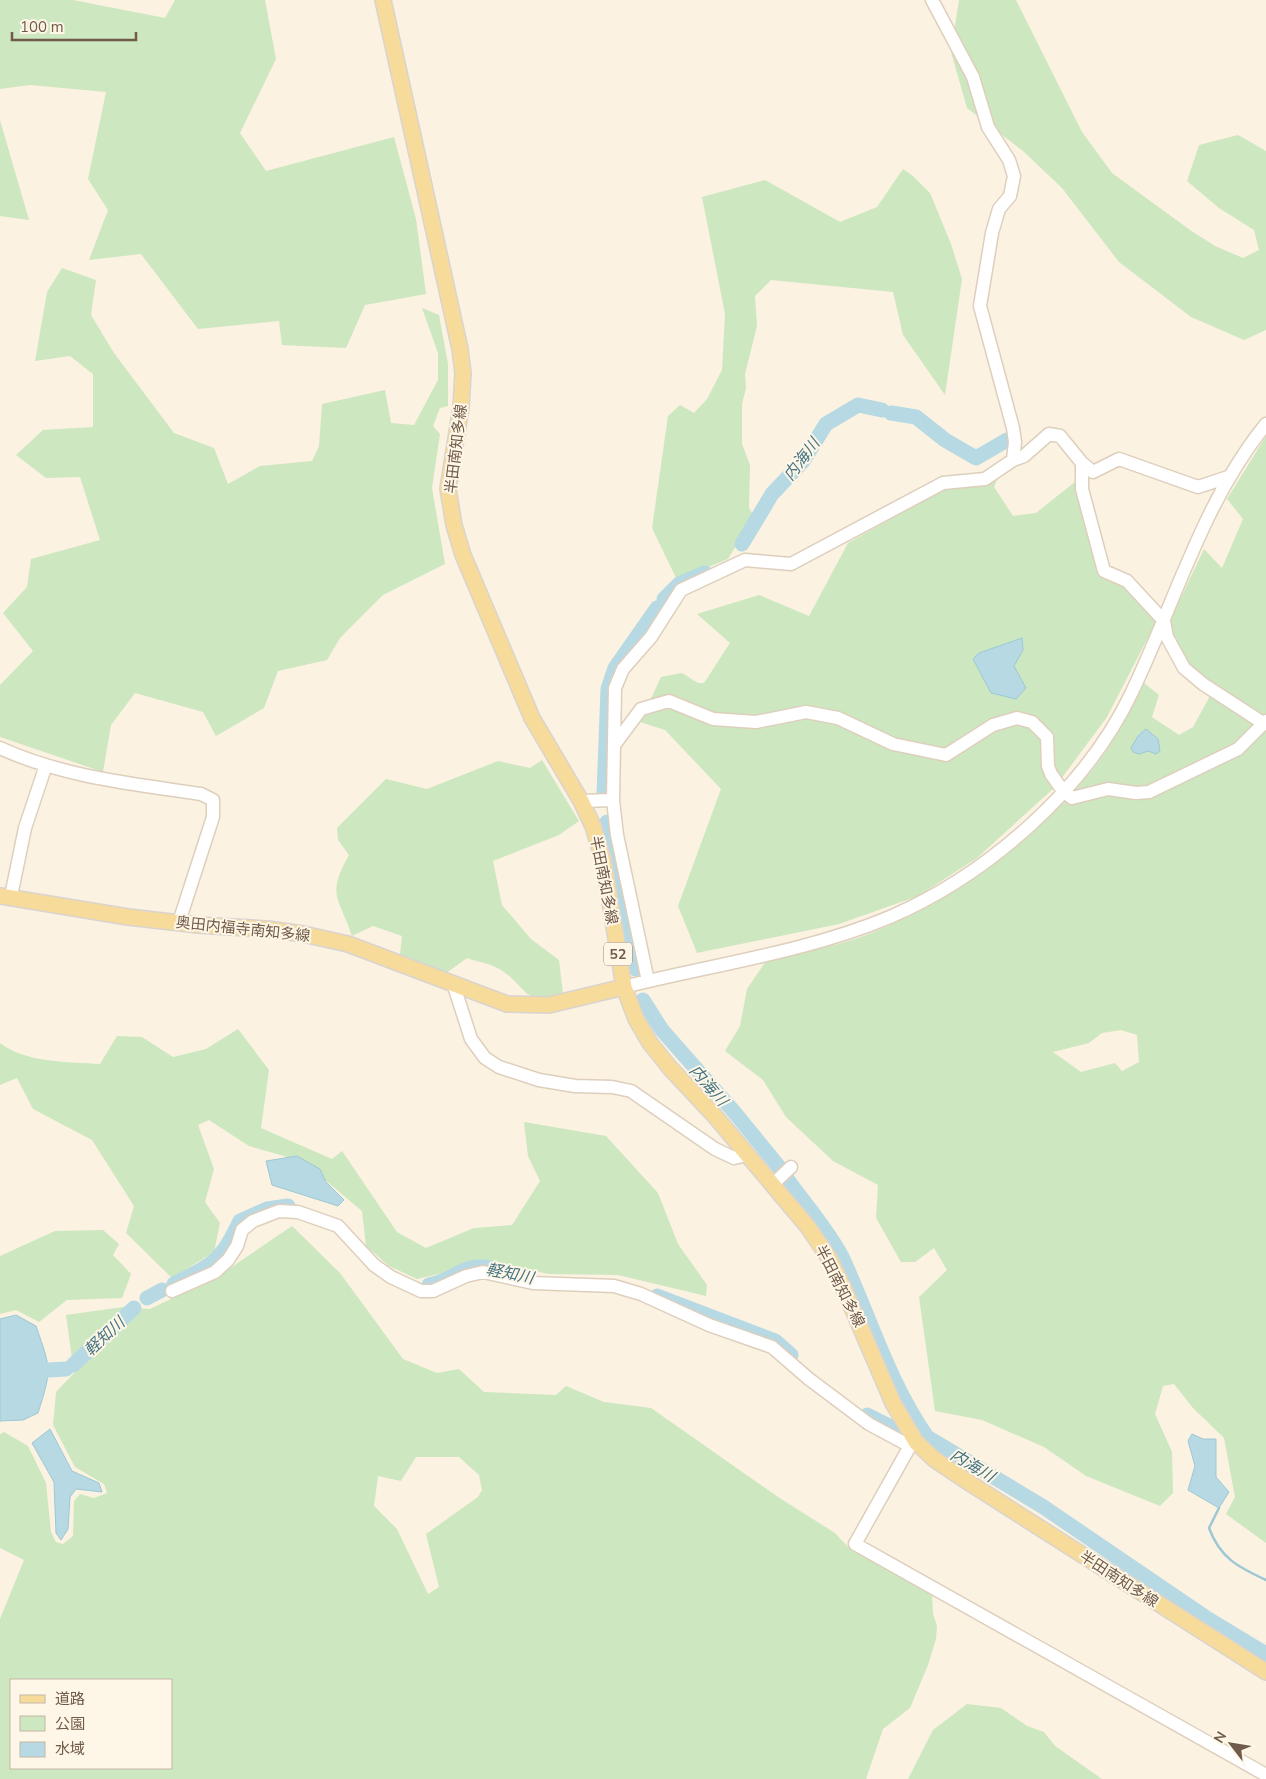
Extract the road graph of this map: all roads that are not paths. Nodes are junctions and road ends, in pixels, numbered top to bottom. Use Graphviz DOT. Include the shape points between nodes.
graph roads {
  1 [pos="383,0"];
  2 [pos="932,0"];
  3 [pos="1266,424"];
  4 [pos="1013,460"];
  5 [pos="1082,463"];
  6 [pos="1228,477"];
  7 [pos="1164,621"];
  8 [pos="1265,722"];
  9 [pos="615,744"];
  10 [pos="0,748"];
  11 [pos="46,765"];
  12 [pos="1063,792"];
  13 [pos="613,800"];
  14 [pos="582,801"];
  15 [pos="5,896"];
  16 [pos="179,922"];
  17 [pos="648,981"];
  18 [pos="453,983"];
  19 [pos="624,987"];
  20 [pos="748,1155"];
  21 [pos="791,1167"];
  22 [pos="772,1184"];
  23 [pos="172,1291"];
  24 [pos="913,1444"];
  25 [pos="1266,1672"];
  26 [pos="1266,1775"];
  1 -- 14 [label="main road, 半田南知多線 / 52" via="460,350 463,373 461,407 448,489 454,525 463,556 532,718"];
  2 -- 4 [label="street" via="973,77 988,126 1009,160 1014,176 1010,196 999,209 992,233 980,306 1013,428"];
  3 -- 6 [label="street"];
  4 -- 5 [label="street" via="1024,456 1049,434 1060,436"];
  4 -- 9 [label="street" via="985,479 943,483 791,564 745,560 681,590 651,637 623,670 615,688"];
  5 -- 6 [label="street" via="1093,472 1119,459 1198,486"];
  5 -- 7 [label="street" via="1082,490 1104,572 1127,581"];
  6 -- 7 [label="street"];
  7 -- 8 [label="street" via="1167,637 1184,668 1203,684"];
  7 -- 12 [label="street" via="1116,721"];
  8 -- 12 [label="street" via="1238,749 1149,792 1136,794 1108,789 1072,798"];
  9 -- 12 [label="street" via="641,709 669,701 713,719 756,722 806,712 838,718 893,744 946,755 993,725 1017,718 1032,722 1047,737 1048,766"];
  9 -- 13 [label="street"];
  10 -- 11 [label="street"];
  11 -- 15 [label="street"];
  11 -- 16 [label="street" via="108,780 201,794 213,800 213,817"];
  12 -- 17 [label="street" via="983,864 889,917 797,946"];
  13 -- 14 [label="street"];
  13 -- 17 [label="street" via="617,835"];
  14 -- 19 [label="main road, 半田南知多線 / 52" via="603,860"];
  15 -- 16 [label="main road, 奥田内福寺南知多線"];
  16 -- 18 [label="main road, 奥田内福寺南知多線" via="267,928 348,944"];
  17 -- 19 [label="street"];
  18 -- 19 [label="main road, 奥田内福寺南知多線" via="488,999 526,1006 575,1000"];
  18 -- 20 [label="street" via="471,1039 485,1058 500,1067 539,1080 631,1091 715,1149 734,1158"];
  19 -- 20 [label="main road, 半田南知多線 / 52" via="636,1019 650,1043"];
  20 -- 22 [label="main road, 半田南知多線 / 52"];
  21 -- 22 [label="street"];
  22 -- 24 [label="main road, 半田南知多線 / 52" via="829,1258"];
  23 -- 24 [label="street" via="214,1272 228,1260 242,1230 253,1221 279,1211 298,1212 338,1226 374,1265 421,1291 434,1291 483,1272 533,1283 614,1286 641,1294 709,1326 772,1347 868,1424"];
  24 -- 25 [label="main road, 半田南知多線 / 52"];
  24 -- 26 [label="street" via="855,1544"];
}
